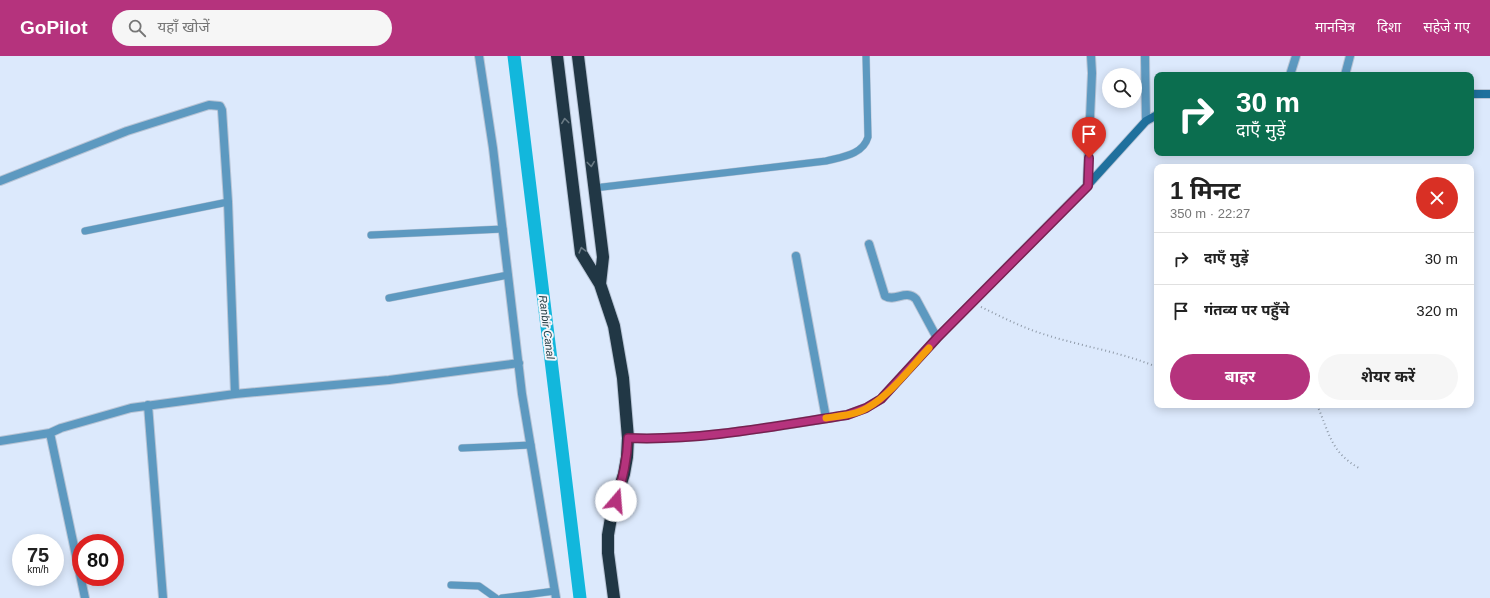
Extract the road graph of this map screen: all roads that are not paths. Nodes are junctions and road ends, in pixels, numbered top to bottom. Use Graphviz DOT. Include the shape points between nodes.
graph roads {
  1 [pos="479,56"];
  2 [pos="557,56"];
  3 [pos="578,56"];
  4 [pos="866,56"];
  5 [pos="1091,56"];
  6 [pos="1145,56"];
  7 [pos="1296,56"];
  8 [pos="1350,56"];
  9 [pos="1291,72"];
  10 [pos="1346,72"];
  11 [pos="1474,94"];
  12 [pos="1490,94"];
  13 [pos="1154,117"];
  14 [pos="1146,121"];
  15 [pos="0,181"];
  16 [pos="1088,186"];
  17 [pos="594,188"];
  18 [pos="228,202"];
  19 [pos="503,229"];
  20 [pos="85,231"];
  21 [pos="371,235"];
  22 [pos="869,244"];
  23 [pos="796,256"];
  24 [pos="508,275"];
  25 [pos="600,284"];
  26 [pos="389,298"];
  27 [pos="937,338"];
  28 [pos="519,363"];
  29 [pos="235,394"];
  30 [pos="148,405"];
  31 [pos="826,418"];
  32 [pos="50,433"];
  33 [pos="628,438"];
  34 [pos="0,441"];
  35 [pos="531,445"];
  36 [pos="462,448"];
  37 [pos="451,585"];
  38 [pos="556,594"];
  39 [pos="85,598"];
  40 [pos="163,598"];
  41 [pos="496,598"];
  42 [pos="502,598"];
  43 [pos="614,598"];
  1 -- 19 [label="street"];
  25 -- 2 [label="highway, one-way" via="581,253"];
  3 -- 17 [label="highway, one-way"];
  4 -- 17 [label="lane" via="868,138 861,148 849,155 826,161"];
  5 -- 16 [label="street"];
  6 -- 14 [label="street"];
  7 -- 9 [label="street"];
  8 -- 10 [label="street"];
  11 -- 12 [label="street"];
  13 -- 14 [label="street"];
  14 -- 16 [label="street"];
  15 -- 18 [label="street" via="127,131 215,105 220,106 222,110"];
  16 -- 27 [label="street"];
  17 -- 25 [label="highway" via="603,257"];
  18 -- 20 [label="lane"];
  18 -- 29 [label="street"];
  19 -- 21 [label="lane"];
  19 -- 24 [label="street"];
  22 -- 27 [label="street" via="884,296 913,296"];
  23 -- 31 [label="street"];
  24 -- 26 [label="lane"];
  24 -- 28 [label="street"];
  25 -- 33 [label="highway" via="618,344"];
  27 -- 31 [label="street" via="881,399 847,415"];
  28 -- 29 [label="street" via="389,380"];
  28 -- 35 [label="street"];
  29 -- 30 [label="street"];
  30 -- 32 [label="street"];
  30 -- 40 [label="street"];
  31 -- 33 [label="street" via="703,436"];
  32 -- 34 [label="street"];
  32 -- 39 [label="street"];
  33 -- 43 [label="highway" via="624,474 608,535"];
  35 -- 36 [label="lane"];
  35 -- 38 [label="street"];
  37 -- 41 [label="lane" via="479,586"];
  38 -- 42 [label="lane"];
}
